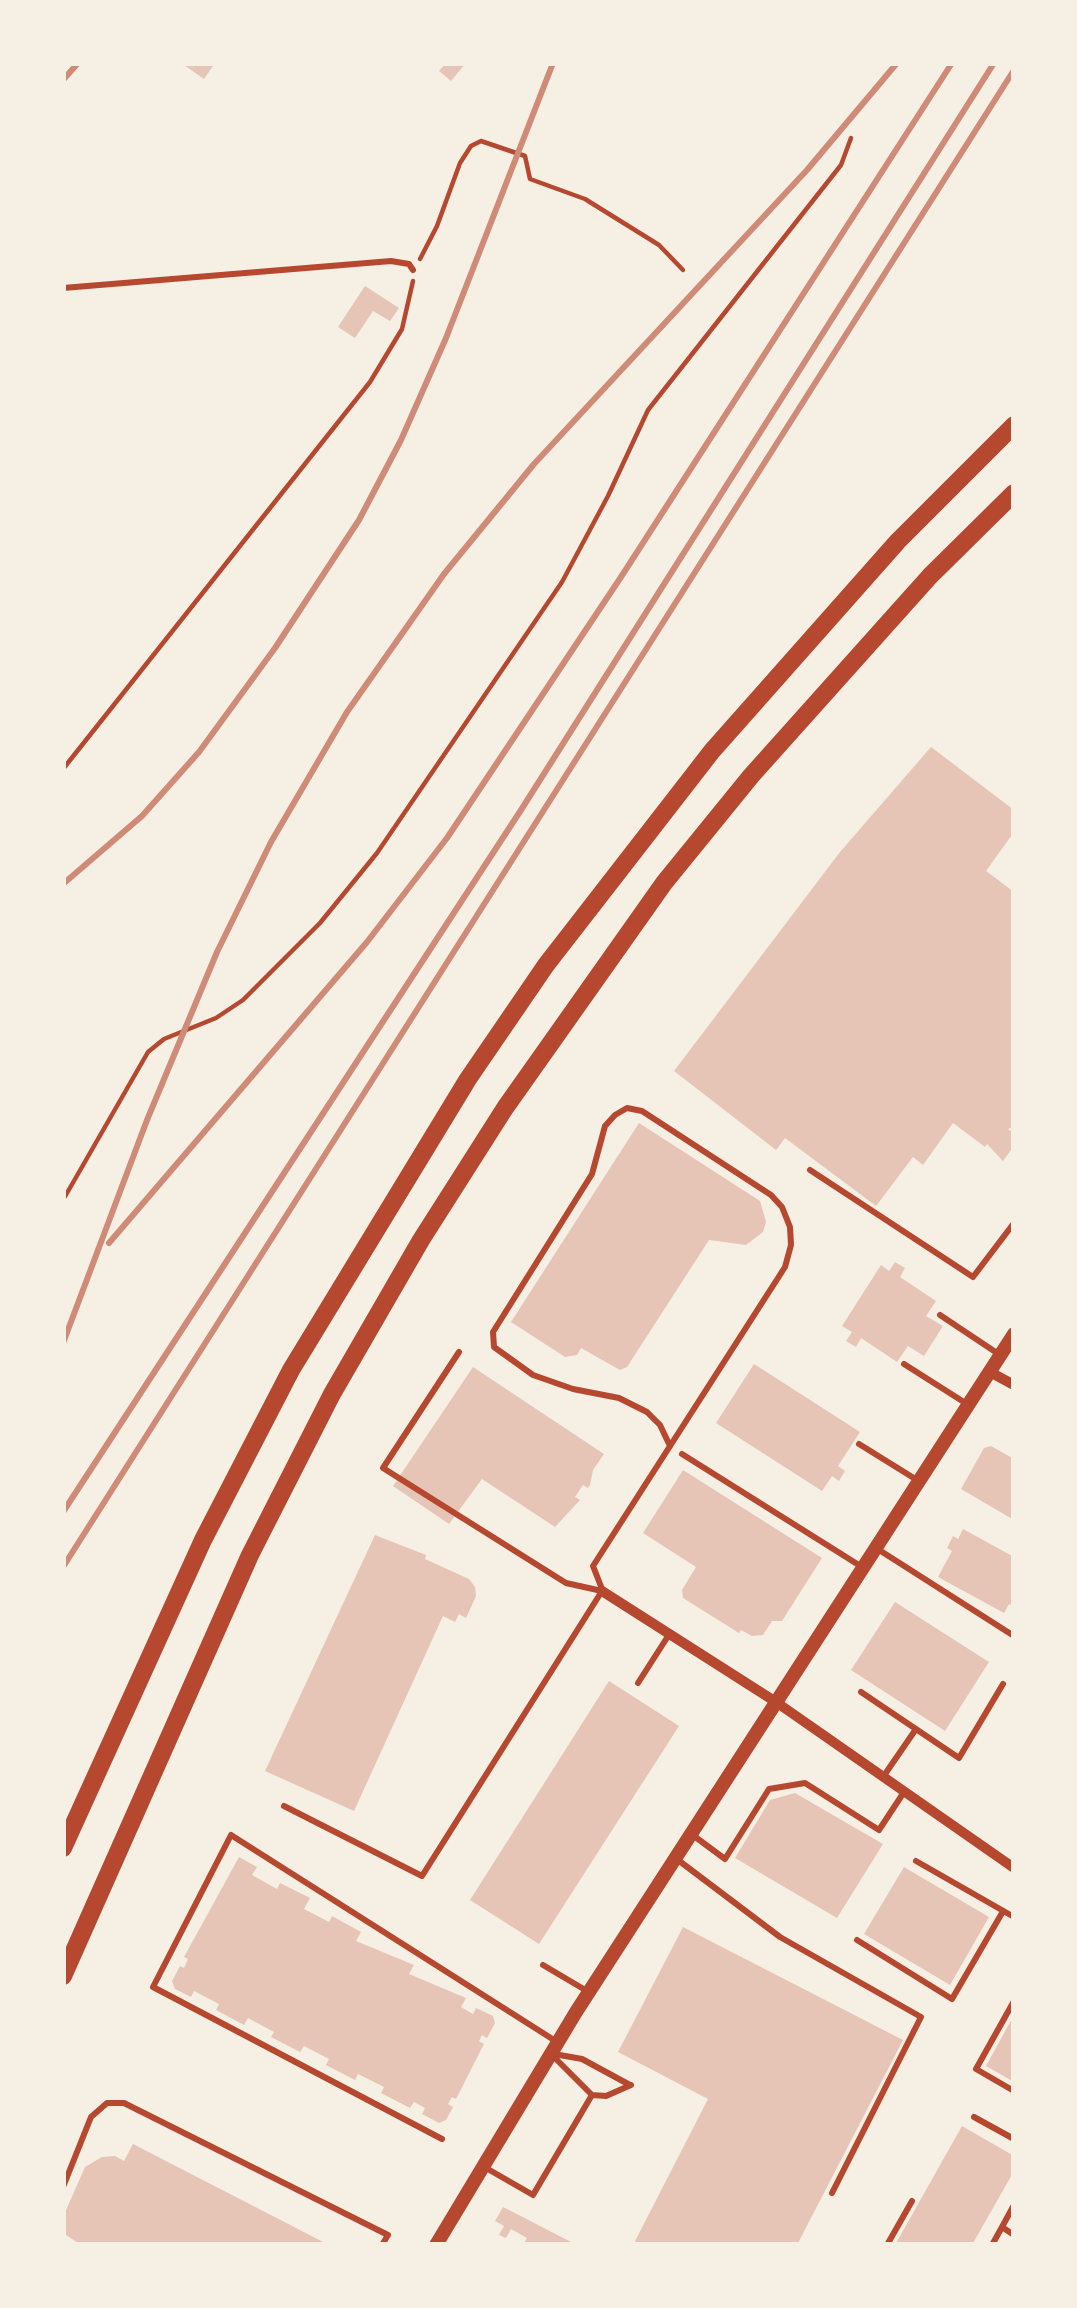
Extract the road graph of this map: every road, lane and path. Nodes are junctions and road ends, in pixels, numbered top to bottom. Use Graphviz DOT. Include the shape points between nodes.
graph roads {
  1 [pos="851,138"];
  2 [pos="413,270"];
  3 [pos="683,270"];
  4 [pos="63,288"];
  5 [pos="1014,425"];
  6 [pos="1014,493"];
  7 [pos="63,770"];
  8 [pos="810,1170"];
  9 [pos="63,1200"];
  10 [pos="1014,1222"];
  11 [pos="1011,1233"];
  12 [pos="940,1315"];
  13 [pos="1014,1334"];
  14 [pos="459,1352"];
  15 [pos="1001,1355"];
  16 [pos="904,1364"];
  17 [pos="990,1372"];
  18 [pos="1014,1385"];
  19 [pos="968,1406"];
  20 [pos="859,1444"];
  21 [pos="670,1446"];
  22 [pos="682,1454"];
  23 [pos="919,1481"];
  24 [pos="876,1548"];
  25 [pos="863,1568"];
  26 [pos="602,1591"];
  27 [pos="670,1634"];
  28 [pos="1014,1636"];
  29 [pos="638,1683"];
  30 [pos="1004,1684"];
  31 [pos="861,1692"];
  32 [pos="776,1702"];
  33 [pos="916,1729"];
  34 [pos="883,1777"];
  35 [pos="904,1792"];
  36 [pos="284,1807"];
  37 [pos="691,1834"];
  38 [pos="63,1848"];
  39 [pos="675,1858"];
  40 [pos="916,1862"];
  41 [pos="1014,1868"];
  42 [pos="1002,1913"];
  43 [pos="1014,1917"];
  44 [pos="857,1940"];
  45 [pos="543,1965"];
  46 [pos="63,1976"];
  47 [pos="589,1992"];
  48 [pos="1014,2001"];
  49 [pos="554,2048"];
  50 [pos="1014,2091"];
  51 [pos="592,2096"];
  52 [pos="974,2116"];
  53 [pos="442,2139"];
  54 [pos="1014,2139"];
  55 [pos="481,2165"];
  56 [pos="63,2187"];
  57 [pos="832,2193"];
  58 [pos="912,2201"];
  59 [pos="1014,2204"];
  60 [pos="1002,2228"];
  61 [pos="1014,2235"];
  62 [pos="382,2245"];
  63 [pos="436,2245"];
  64 [pos="887,2245"];
  65 [pos="992,2245"];
  1 -- 9 [label="path" via="841,165 648,410 562,582 377,853 243,1000 148,1052"];
  2 -- 3 [label="path" via="460,163 481,141 525,156 530,179 585,199"];
  2 -- 4 [label="lane" via="391,261"];
  2 -- 7 [label="path" via="409,311 370,382"];
  5 -- 38 [label="highway" via="898,541 712,751 468,1079 291,1370 203,1540"];
  6 -- 46 [label="highway" via="751,776 664,883 505,1108 332,1394 250,1555"];
  8 -- 11 [label="lane" via="973,1277"];
  10 -- 11 [label="lane"];
  12 -- 15 [label="lane"];
  13 -- 15 [label="street"];
  14 -- 26 [label="lane" via="382,1468 566,1582"];
  15 -- 17 [label="street"];
  16 -- 19 [label="lane"];
  17 -- 18 [label="street"];
  17 -- 19 [label="street"];
  19 -- 23 [label="street"];
  20 -- 23 [label="lane"];
  21 -- 21 [label="lane" via="785,1267 790,1227 782,1207 752,1179 627,1108 605,1126 592,1174 493,1332 494,1347 533,1375 647,1412"];
  21 -- 26 [label="lane" via="593,1565"];
  22 -- 25 [label="lane"];
  23 -- 24 [label="street"];
  24 -- 25 [label="street"];
  24 -- 28 [label="lane"];
  25 -- 32 [label="street"];
  26 -- 27 [label="street"];
  26 -- 36 [label="lane" via="422,1876"];
  27 -- 29 [label="lane"];
  27 -- 32 [label="street"];
  30 -- 33 [label="lane" via="958,1758"];
  31 -- 33 [label="lane"];
  32 -- 34 [label="street"];
  32 -- 37 [label="street"];
  33 -- 34 [label="lane"];
  34 -- 35 [label="street"];
  35 -- 37 [label="lane" via="879,1830 805,1784 769,1789 725,1859"];
  35 -- 41 [label="street"];
  37 -- 39 [label="street"];
  39 -- 47 [label="street"];
  39 -- 57 [label="lane" via="780,1937 921,2017"];
  40 -- 42 [label="lane"];
  42 -- 43 [label="lane"];
  42 -- 44 [label="lane" via="952,1999"];
  45 -- 47 [label="lane"];
  47 -- 49 [label="street"];
  48 -- 50 [label="lane" via="976,2069"];
  49 -- 51 [label="lane"];
  49 -- 51 [label="lane" via="631,2085"];
  49 -- 53 [label="lane" via="231,1834 153,1988"];
  49 -- 55 [label="street"];
  51 -- 55 [label="lane" via="533,2195"];
  52 -- 54 [label="lane"];
  55 -- 63 [label="street"];
  56 -- 62 [label="lane" via="91,2117 107,2103 124,2103 388,2235"];
  58 -- 64 [label="lane"];
  59 -- 60 [label="lane"];
  60 -- 61 [label="lane"];
  60 -- 65 [label="lane"];
}
